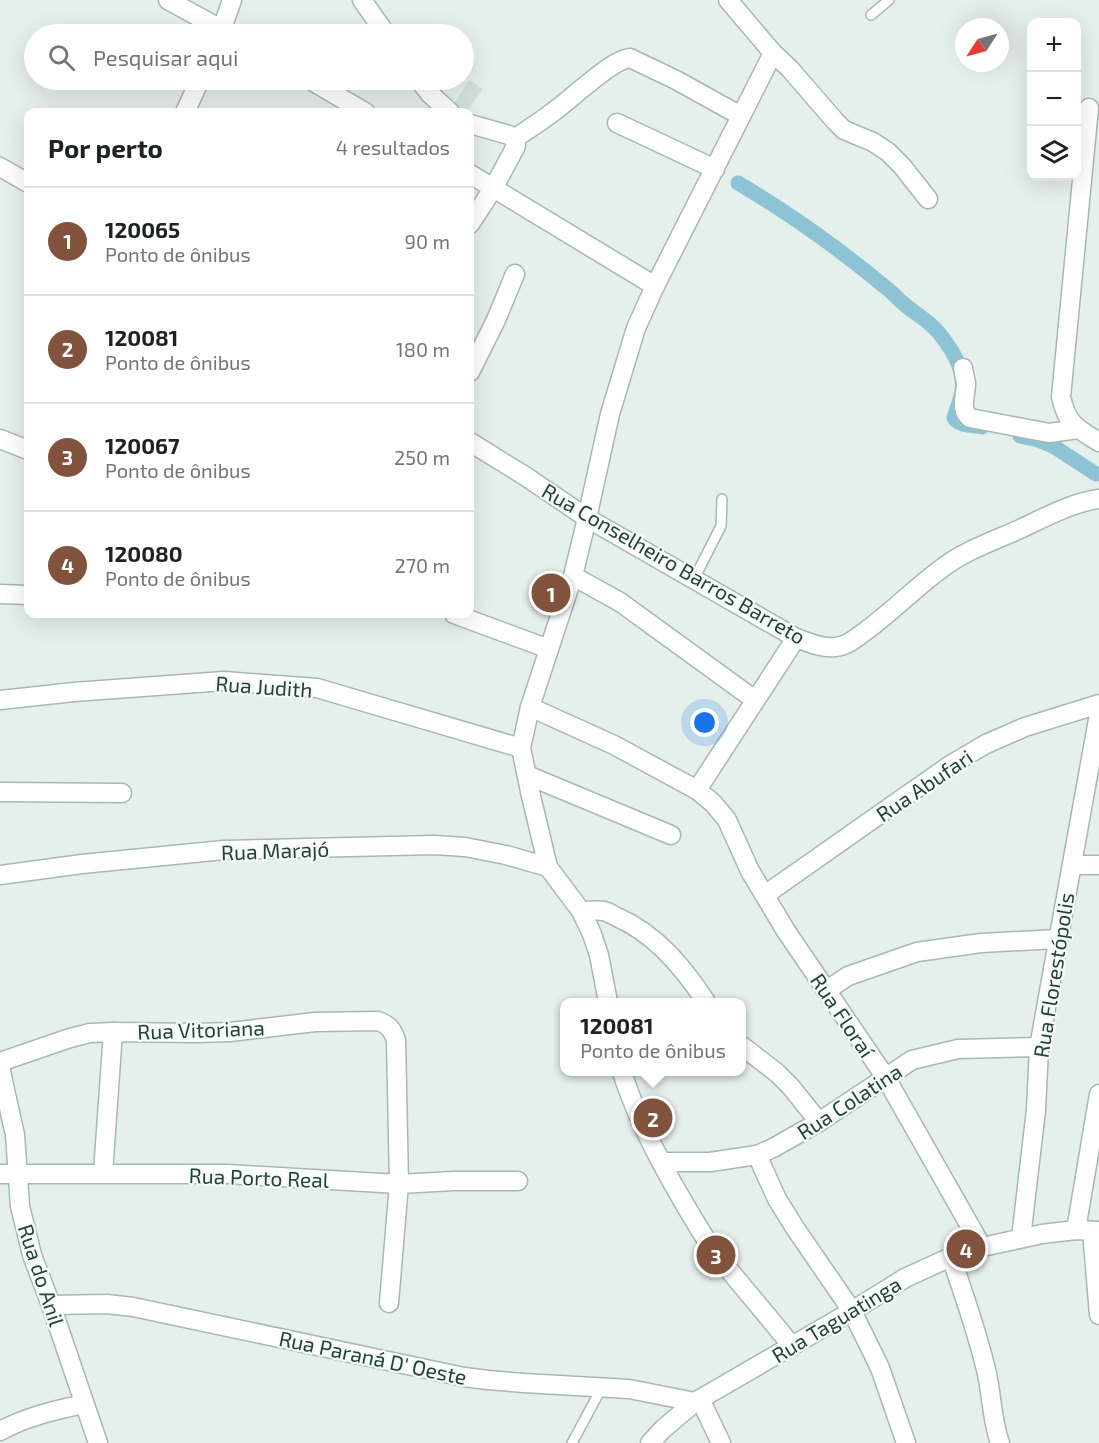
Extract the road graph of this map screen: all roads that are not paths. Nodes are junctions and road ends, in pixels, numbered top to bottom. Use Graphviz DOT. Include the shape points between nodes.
graph roads {
  1 [pos="168,0"];
  2 [pos="232,0"];
  3 [pos="728,0"];
  4 [pos="889,0"];
  5 [pos="368,2"];
  6 [pos="871,15"];
  7 [pos="209,24"];
  8 [pos="226,24"];
  9 [pos="380,24"];
  10 [pos="773,53"];
  11 [pos="195,90"];
  12 [pos="327,90"];
  13 [pos="427,90"];
  14 [pos="187,108"];
  15 [pos="358,108"];
  16 [pos="446,108"];
  17 [pos="1089,108"];
  18 [pos="741,116"];
  19 [pos="617,123"];
  20 [pos="474,125"];
  21 [pos="513,147"];
  22 [pos="0,167"];
  23 [pos="715,169"];
  24 [pos="474,176"];
  25 [pos="24,181"];
  26 [pos="494,187"];
  27 [pos="928,198"];
  28 [pos="474,218"];
  29 [pos="515,274"];
  30 [pos="655,286"];
  31 [pos="474,364"];
  32 [pos="963,368"];
  33 [pos="1078,429"];
  34 [pos="0,440"];
  35 [pos="1099,442"];
  36 [pos="474,444"];
  37 [pos="24,449"];
  38 [pos="722,499"];
  39 [pos="1099,499"];
  40 [pos="587,518"];
  41 [pos="573,576"];
  42 [pos="694,579"];
  43 [pos="0,594"];
  44 [pos="24,595"];
  45 [pos="465,618"];
  46 [pos="796,638"];
  47 [pos="549,649"];
  48 [pos="0,700"];
  49 [pos="755,700"];
  50 [pos="1099,704"];
  51 [pos="530,707"];
  52 [pos="1099,714"];
  53 [pos="521,748"];
  54 [pos="527,775"];
  55 [pos="697,790"];
  56 [pos="0,792"];
  57 [pos="122,793"];
  58 [pos="671,835"];
  59 [pos="1072,865"];
  60 [pos="1099,865"];
  61 [pos="548,867"];
  62 [pos="0,875"];
  63 [pos="765,896"];
  64 [pos="581,910"];
  65 [pos="1057,939"];
  66 [pos="827,990"];
  67 [pos="607,998"];
  68 [pos="703,998"];
  69 [pos="113,1032"];
  70 [pos="1039,1047"];
  71 [pos="746,1050"];
  72 [pos="0,1062"];
  73 [pos="0,1067"];
  74 [pos="624,1076"];
  75 [pos="886,1078"];
  76 [pos="1099,1094"];
  77 [pos="819,1122"];
  78 [pos="757,1155"];
  79 [pos="661,1162"];
  80 [pos="103,1173"];
  81 [pos="0,1174"];
  82 [pos="19,1174"];
  83 [pos="518,1181"];
  84 [pos="399,1184"];
  85 [pos="1089,1231"];
  86 [pos="1021,1238"];
  87 [pos="982,1247"];
  88 [pos="951,1257"];
  89 [pos="389,1303"];
  90 [pos="51,1305"];
  91 [pos="852,1311"];
  92 [pos="1099,1315"];
  93 [pos="792,1346"];
  94 [pos="602,1388"];
  95 [pos="698,1400"];
  96 [pos="84,1404"];
  97 [pos="0,1431"];
  98 [pos="98,1443"];
  99 [pos="572,1443"];
  100 [pos="650,1443"];
  101 [pos="721,1443"];
  102 [pos="906,1443"];
  103 [pos="1000,1443"];
  1 -- 7 [label="street"];
  2 -- 8 [label="street"];
  3 -- 10 [label="street"];
  4 -- 6 [label="lane"];
  5 -- 9 [label="street"];
  10 -- 18 [label="street"];
  10 -- 27 [label="street" via="844,130 888,152"];
  11 -- 14 [label="street"];
  12 -- 15 [label="street"];
  13 -- 16 [label="street"];
  17 -- 33 [label="street" via="1061,397 1064,410"];
  18 -- 21 [label="street" via="630,58 609,69"];
  18 -- 23 [label="street"];
  19 -- 23 [label="street"];
  20 -- 21 [label="street" via="509,135"];
  21 -- 26 [label="street"];
  22 -- 25 [label="street"];
  23 -- 30 [label="street"];
  24 -- 26 [label="street"];
  26 -- 28 [label="street"];
  26 -- 30 [label="street"];
  29 -- 31 [label="street"];
  30 -- 40 [label="street" via="636,328 617,389"];
  32 -- 33 [label="street" via="964,408 970,418 1049,433"];
  33 -- 35 [label="street"];
  34 -- 37 [label="street"];
  36 -- 40 [label="street, Rua Conselheiro Barros Barreto"];
  38 -- 42 [label="lane" via="721,526"];
  39 -- 46 [label="street, Rua Conselheiro Barros Barreto" via="1053,513 967,552 849,643 835,648"];
  40 -- 41 [label="street"];
  40 -- 42 [label="street, Rua Conselheiro Barros Barreto"];
  41 -- 47 [label="street"];
  41 -- 49 [label="street" via="620,602"];
  42 -- 46 [label="street, Rua Conselheiro Barros Barreto"];
  43 -- 44 [label="street"];
  45 -- 47 [label="street"];
  46 -- 49 [label="street"];
  47 -- 51 [label="street"];
  48 -- 53 [label="street, Rua Judith" via="224,681 317,688"];
  49 -- 55 [label="street"];
  50 -- 63 [label="street, Rua Abufari" via="1025,727 986,744 918,787"];
  51 -- 53 [label="street"];
  51 -- 55 [label="street, Rua Floraí" via="614,745"];
  52 -- 59 [label="street, Rua Florestópolis"];
  53 -- 54 [label="street"];
  54 -- 58 [label="street"];
  54 -- 61 [label="street"];
  55 -- 63 [label="street, Rua Floraí" via="727,820"];
  56 -- 57 [label="street"];
  59 -- 60 [label="street"];
  59 -- 65 [label="street, Rua Florestópolis"];
  61 -- 62 [label="street, Rua Marajó" via="465,847 435,846 224,850"];
  61 -- 64 [label="street"];
  63 -- 66 [label="street, Rua Floraí"];
  64 -- 67 [label="street" via="599,956"];
  64 -- 68 [label="street" via="605,911 630,922 668,953"];
  65 -- 66 [label="street" via="981,943 917,952 848,976"];
  65 -- 70 [label="street, Rua Florestópolis"];
  66 -- 75 [label="street, Rua Floraí"];
  69 -- 72 [label="street, Rua Vitoriana" via="70,1038"];
  69 -- 80 [label="street"];
  69 -- 84 [label="street, Rua Vitoriana" via="230,1032 315,1022 388,1024 396,1040"];
  70 -- 75 [label="street, Rua Colatina" via="958,1048 912,1060"];
  70 -- 86 [label="street, Rua Florestópolis"];
  71 -- 77 [label="street" via="777,1073"];
  73 -- 82 [label="street, Rua do Anil"];
  74 -- 79 [label="street"];
  75 -- 77 [label="street, Rua Colatina"];
  75 -- 87 [label="street, Rua Floraí"];
  76 -- 85 [label="street"];
  77 -- 78 [label="street, Rua Colatina"];
  78 -- 79 [label="street, Rua Colatina" via="710,1162"];
  78 -- 91 [label="street" via="795,1228"];
  79 -- 93 [label="street" via="716,1253"];
  80 -- 82 [label="street, Rua Porto Real"];
  80 -- 84 [label="street, Rua Porto Real" via="227,1174"];
  81 -- 82 [label="street, Rua Porto Real"];
  82 -- 90 [label="street, Rua do Anil" via="20,1206 32,1255"];
  83 -- 84 [label="street, Rua Porto Real"];
  84 -- 89 [label="street"];
  85 -- 86 [label="street, Rua Taguatinga"];
  85 -- 92 [label="street"];
  86 -- 87 [label="street, Rua Taguatinga"];
  87 -- 88 [label="street, Rua Taguatinga"];
  88 -- 91 [label="street, Rua Taguatinga" via="905,1278"];
  88 -- 103 [label="street" via="981,1349"];
  90 -- 94 [label="street, Rua Paraná D' Oeste" via="133,1307 464,1377"];
  90 -- 96 [label="street, Rua do Anil"];
  91 -- 93 [label="street, Rua Taguatinga"];
  91 -- 102 [label="street" via="880,1368"];
  93 -- 95 [label="street, Rua Taguatinga"];
  94 -- 95 [label="street, Rua Paraná D' Oeste"];
  94 -- 99 [label="lane"];
  95 -- 100 [label="street, Rua Taguatinga"];
  95 -- 101 [label="street"];
  96 -- 97 [label="street"];
  96 -- 98 [label="street, Rua do Anil"];
}
